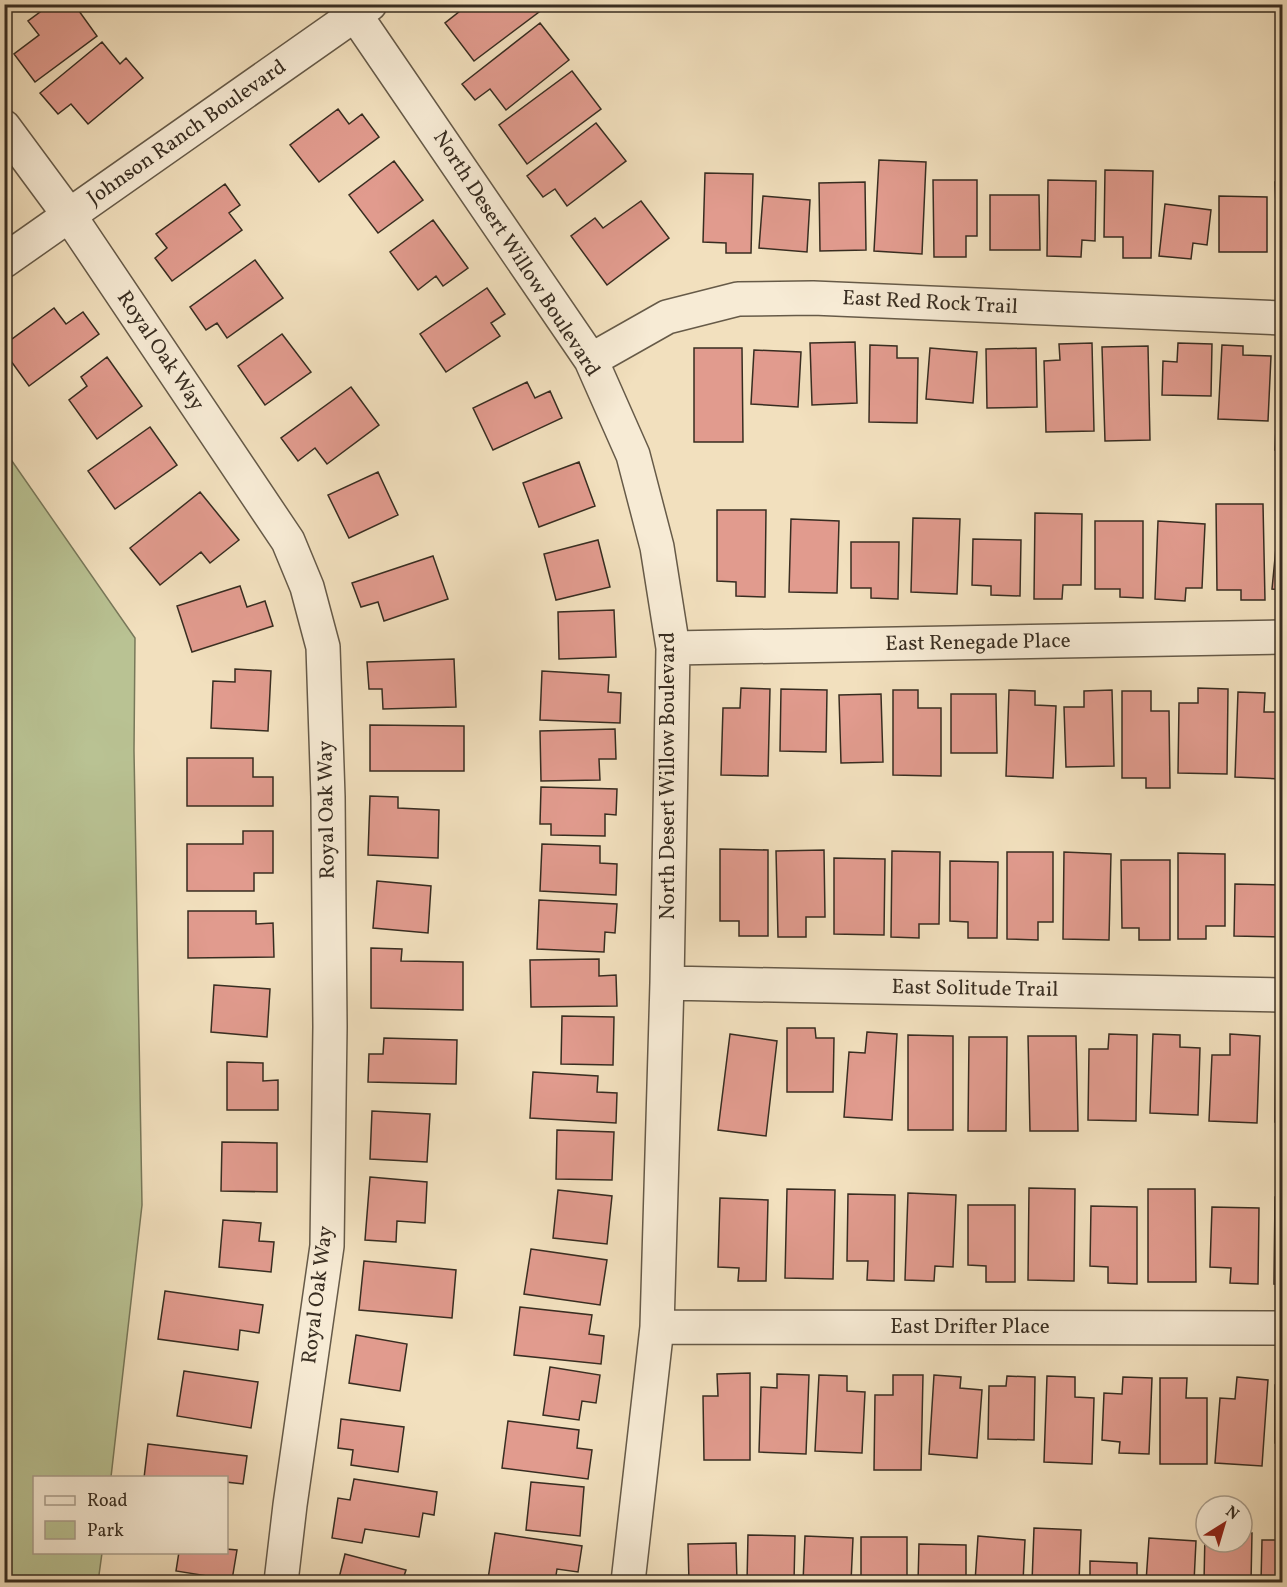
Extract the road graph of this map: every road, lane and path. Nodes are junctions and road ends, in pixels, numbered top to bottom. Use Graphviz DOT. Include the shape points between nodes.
graph roads {
  1 [pos="363,10"];
  2 [pos="4,128"];
  3 [pos="69,214"];
  4 [pos="4,261"];
  5 [pos="1282,318"];
  6 [pos="591,360"];
  7 [pos="1282,637"];
  8 [pos="673,648"];
  9 [pos="667,983"];
  10 [pos="1282,995"];
  11 [pos="657,1327"];
  12 [pos="1282,1328"];
  13 [pos="281,1582"];
  14 [pos="628,1582"];
  1 -- 3 [label="street, Johnson Ranch Boulevard"];
  1 -- 6 [label="street, North Desert Willow Boulevard"];
  2 -- 3 [label="street, Royal Oak Way"];
  3 -- 4 [label="street, Johnson Ranch Boulevard"];
  3 -- 13 [label="street, Royal Oak Way" via="288,541 307,587 323,647 330,1004 327,1246"];
  5 -- 6 [label="street, East Red Rock Trail" via="813,298 738,299 667,317"];
  6 -- 8 [label="street, North Desert Willow Boulevard" via="633,455 657,547"];
  7 -- 8 [label="street, East Renegade Place"];
  8 -- 9 [label="street, North Desert Willow Boulevard"];
  9 -- 10 [label="street, East Solitude Trail"];
  9 -- 11 [label="street, North Desert Willow Boulevard"];
  11 -- 12 [label="street, East Drifter Place"];
  11 -- 14 [label="street, North Desert Willow Boulevard"];
}
